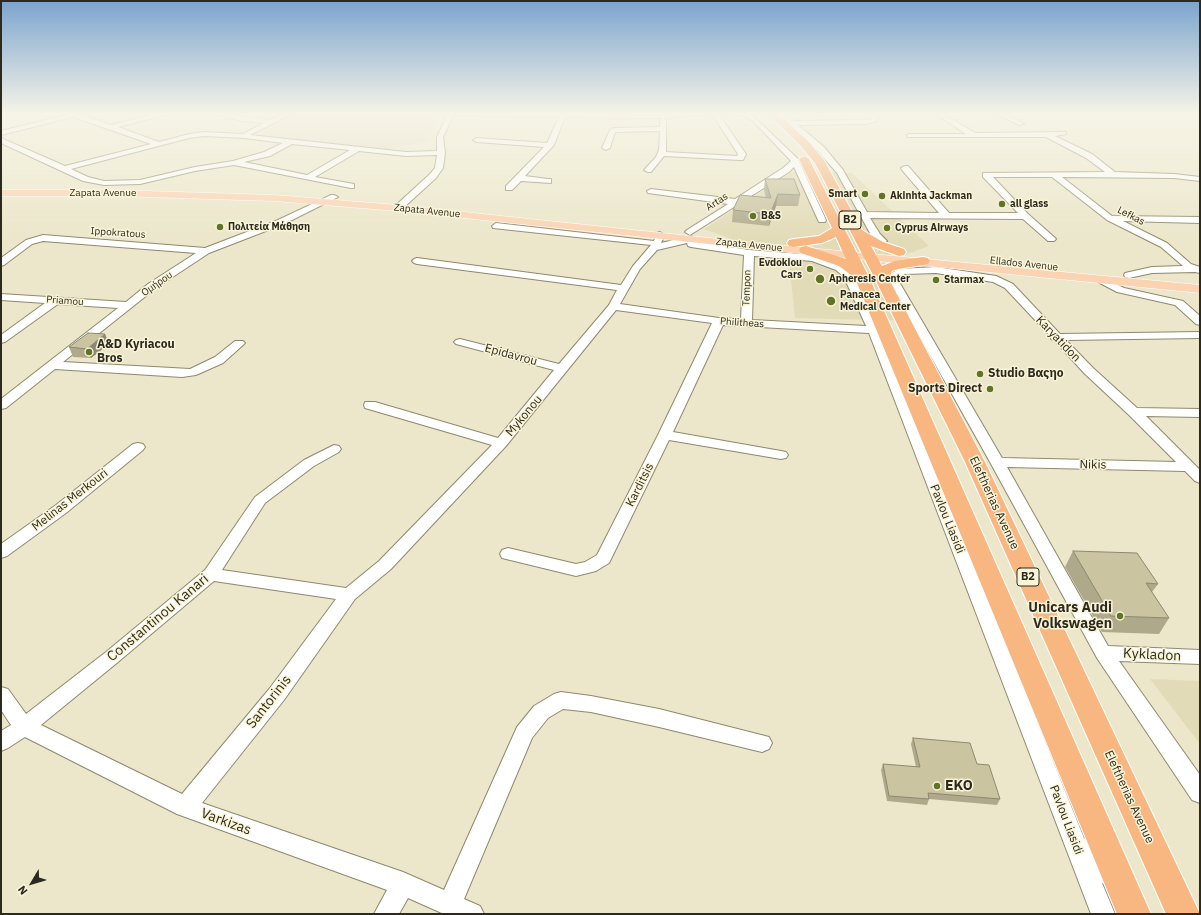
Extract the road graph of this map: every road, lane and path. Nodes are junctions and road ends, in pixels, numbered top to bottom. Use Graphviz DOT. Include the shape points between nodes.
graph roads {
  1 [pos="35,156"];
  2 [pos="114,156"];
  3 [pos="261,156"];
  4 [pos="346,156"];
  5 [pos="441,156"];
  6 [pos="540,156"];
  7 [pos="660,156"];
  8 [pos="695,156"];
  9 [pos="741,156"];
  10 [pos="789,156"];
  11 [pos="800,156"];
  12 [pos="815,156"];
  13 [pos="827,156"];
  14 [pos="1087,156"];
  15 [pos="794,161"];
  16 [pos="233,163"];
  17 [pos="905,168"];
  18 [pos="64,169"];
  19 [pos="648,170"];
  20 [pos="1113,174"];
  21 [pos="1055,175"];
  22 [pos="307,178"];
  23 [pos="519,178"];
  24 [pos="1200,179"];
  25 [pos="548,181"];
  26 [pos="833,185"];
  27 [pos="848,185"];
  28 [pos="350,186"];
  29 [pos="1,188"];
  30 [pos="509,188"];
  31 [pos="650,191"];
  32 [pos="1,193"];
  33 [pos="334,197"];
  34 [pos="324,202"];
  35 [pos="736,202"];
  36 [pos="401,205"];
  37 [pos="864,215"];
  38 [pos="946,216"];
  39 [pos="1026,216"];
  40 [pos="1110,218"];
  41 [pos="822,220"];
  42 [pos="1200,220"];
  43 [pos="496,226"];
  44 [pos="838,230"];
  45 [pos="856,232"];
  46 [pos="691,238"];
  47 [pos="1051,239"];
  48 [pos="882,240"];
  49 [pos="657,242"];
  50 [pos="794,243"];
  51 [pos="806,250"];
  52 [pos="206,251"];
  53 [pos="849,251"];
  54 [pos="868,252"];
  55 [pos="899,252"];
  56 [pos="749,253"];
  57 [pos="12,254"];
  58 [pos="1,255"];
  59 [pos="417,261"];
  60 [pos="923,261"];
  61 [pos="1,263"];
  62 [pos="1197,270"];
  63 [pos="1129,275"];
  64 [pos="879,279"];
  65 [pos="1100,279"];
  66 [pos="1200,282"];
  67 [pos="624,288"];
  68 [pos="1200,289"];
  69 [pos="1,297"];
  70 [pos="56,300"];
  71 [pos="129,305"];
  72 [pos="613,306"];
  73 [pos="718,321"];
  74 [pos="1200,322"];
  75 [pos="746,323"];
  76 [pos="873,330"];
  77 [pos="1200,335"];
  78 [pos="1056,337"];
  79 [pos="1,340"];
  80 [pos="460,342"];
  81 [pos="239,343"];
  82 [pos="53,365"];
  83 [pos="563,369"];
  84 [pos="370,404"];
  85 [pos="1,405"];
  86 [pos="1134,412"];
  87 [pos="1200,413"];
  88 [pos="665,435"];
  89 [pos="501,443"];
  90 [pos="138,447"];
  91 [pos="334,449"];
  92 [pos="781,455"];
  93 [pos="997,462"];
  94 [pos="1188,467"];
  95 [pos="1200,478"];
  96 [pos="1,552"];
  97 [pos="508,554"];
  98 [pos="212,574"];
  99 [pos="349,595"];
  100 [pos="1103,653"];
  101 [pos="1200,657"];
  102 [pos="1,695"];
  103 [pos="1053,726"];
  104 [pos="24,727"];
  105 [pos="1,742"];
  106 [pos="762,743"];
  107 [pos="1038,748"];
  108 [pos="1200,793"];
  109 [pos="185,806"];
  110 [pos="1076,846"];
  111 [pos="403,884"];
  112 [pos="1128,899"];
  113 [pos="450,904"];
  114 [pos="386,914"];
  115 [pos="472,914"];
  116 [pos="1103,914"];
  117 [pos="1183,914"];
  1 -- 18 [label="street"];
  2 -- 18 [label="street"];
  3 -- 16 [label="street"];
  4 -- 22 [label="street"];
  5 -- 36 [label="street" via="436,173"];
  6 -- 23 [label="street"];
  7 -- 19 [label="street"];
  8 -- 9 [label="street" via="740,158"];
  10 -- 15 [label="street"];
  11 -- 44 [label="highway, Eleftherias Avenue / B2"];
  12 -- 26 [label="highway, Eleftherias Avenue / B2"];
  13 -- 27 [label="street"];
  14 -- 20 [label="street"];
  15 -- 35 [label="street, Artas" via="786,170"];
  15 -- 41 [label="street"];
  16 -- 18 [label="street" via="140,182 123,183 104,183 86,179"];
  16 -- 22 [label="street"];
  17 -- 38 [label="street"];
  20 -- 21 [label="street"];
  20 -- 24 [label="street"];
  21 -- 39 [label="street" via="986,175"];
  21 -- 40 [label="street, Lefkas"];
  22 -- 28 [label="street"];
  23 -- 25 [label="street"];
  23 -- 30 [label="street"];
  26 -- 27 [label="highway"];
  26 -- 45 [label="highway, Eleftherias Avenue / B2"];
  27 -- 37 [label="street"];
  29 -- 33 [label="main road, Zapata Avenue" via="199,190"];
  31 -- 35 [label="street"];
  32 -- 34 [label="main road, Zapata Avenue" via="180,195"];
  33 -- 34 [label="street, Ομήρου"];
  33 -- 36 [label="main road, Zapata Avenue"];
  34 -- 36 [label="main road, Zapata Avenue"];
  34 -- 52 [label="street, Ομήρου"];
  35 -- 46 [label="street, Artas"];
  36 -- 46 [label="main road, Zapata Avenue"];
  36 -- 49 [label="main road, Zapata Avenue"];
  37 -- 38 [label="street"];
  37 -- 48 [label="street"];
  38 -- 39 [label="street"];
  39 -- 47 [label="street"];
  40 -- 42 [label="street"];
  40 -- 62 [label="street, Lefkas" via="1164,245 1188,266"];
  43 -- 49 [label="street"];
  44 -- 50 [label="highway" via="822,239"];
  44 -- 53 [label="highway, Eleftherias Avenue / B2"];
  45 -- 54 [label="highway, Eleftherias Avenue / B2"];
  45 -- 55 [label="highway" via="878,245"];
  46 -- 49 [label="main road, Zapata Avenue"];
  46 -- 50 [label="main road, Zapata Avenue"];
  46 -- 51 [label="main road, Zapata Avenue"];
  46 -- 56 [label="street, Pavlou Liasidi"];
  49 -- 67 [label="street, Mykonou"];
  50 -- 53 [label="main road, Zapata Avenue"];
  51 -- 53 [label="main road, Zapata Avenue"];
  51 -- 64 [label="highway"];
  52 -- 57 [label="street, Ippokratous" via="44,238 29,242"];
  52 -- 71 [label="street, Ομήρου" via="152,286"];
  53 -- 54 [label="main road, Ellados Avenue"];
  53 -- 64 [label="highway, Eleftherias Avenue / B2"];
  54 -- 55 [label="main road, Ellados Avenue"];
  54 -- 60 [label="main road, Ellados Avenue"];
  54 -- 64 [label="highway, Eleftherias Avenue / B2"];
  55 -- 63 [label="main road, Ellados Avenue"];
  56 -- 75 [label="street, Tempon"];
  56 -- 76 [label="street, Pavlou Liasidi" via="809,257 839,268 848,276"];
  57 -- 58 [label="street"];
  57 -- 61 [label="street"];
  59 -- 67 [label="street"];
  60 -- 64 [label="highway" via="895,265 886,269"];
  60 -- 65 [label="main road, Ellados Avenue"];
  62 -- 63 [label="street" via="1152,270"];
  63 -- 66 [label="main road, Ellados Avenue"];
  64 -- 78 [label="street, Karyatidon" via="892,280 903,271 920,269 975,274 996,279 1009,286"];
  64 -- 93 [label="street"];
  64 -- 103 [label="highway, Eleftherias Avenue / B2"];
  64 -- 117 [label="highway, Eleftherias Avenue / B2" via="975,462"];
  65 -- 68 [label="main road, Ellados Avenue"];
  65 -- 74 [label="street" via="1121,290 1179,303"];
  67 -- 72 [label="street, Mykonou"];
  69 -- 70 [label="street, Priamou"];
  70 -- 71 [label="street, Priamou"];
  70 -- 79 [label="street"];
  71 -- 82 [label="street, Ομήρου"];
  72 -- 73 [label="street, Philitheas"];
  72 -- 83 [label="street, Mykonou"];
  73 -- 75 [label="street, Philitheas"];
  73 -- 88 [label="street, Karditsis"];
  75 -- 76 [label="street, Philitheas"];
  76 -- 107 [label="street, Pavlou Liasidi"];
  77 -- 78 [label="street"];
  78 -- 86 [label="street, Karyatidon"];
  80 -- 83 [label="street, Epidavrou"];
  81 -- 82 [label="street" via="219,360 192,372"];
  82 -- 85 [label="street, Ομήρου"];
  83 -- 89 [label="street, Mykonou"];
  84 -- 89 [label="street"];
  86 -- 87 [label="street"];
  86 -- 94 [label="street, Karyatidon"];
  88 -- 92 [label="street"];
  88 -- 97 [label="street, Karditsis" via="604,559 590,567 576,570"];
  89 -- 99 [label="street, Mykonou" via="384,565"];
  90 -- 96 [label="street, Melinas Merkouri" via="61,509"];
  91 -- 98 [label="street, Constantinou Kanari" via="260,500"];
  93 -- 94 [label="street, Nikis"];
  93 -- 100 [label="street"];
  94 -- 95 [label="street, Karyatidon"];
  98 -- 99 [label="street"];
  98 -- 104 [label="street, Constantinou Kanari"];
  99 -- 109 [label="street, Santorinis" via="276,694"];
  100 -- 101 [label="street, Kykladon"];
  100 -- 108 [label="street"];
  102 -- 104 [label="street, Varkizas"];
  103 -- 107 [label="street"];
  103 -- 112 [label="highway, Eleftherias Avenue / B2"];
  104 -- 105 [label="street, Constantinou Kanari"];
  104 -- 109 [label="street, Varkizas"];
  106 -- 113 [label="street" via="659,718 561,700 541,712 524,733"];
  107 -- 110 [label="street, Pavlou Liasidi"];
  109 -- 111 [label="street, Varkizas"];
  110 -- 112 [label="street"];
  110 -- 116 [label="street, Pavlou Liasidi"];
  111 -- 113 [label="street, Varkizas"];
  111 -- 114 [label="street"];
  113 -- 115 [label="street, Varkizas"];
}
